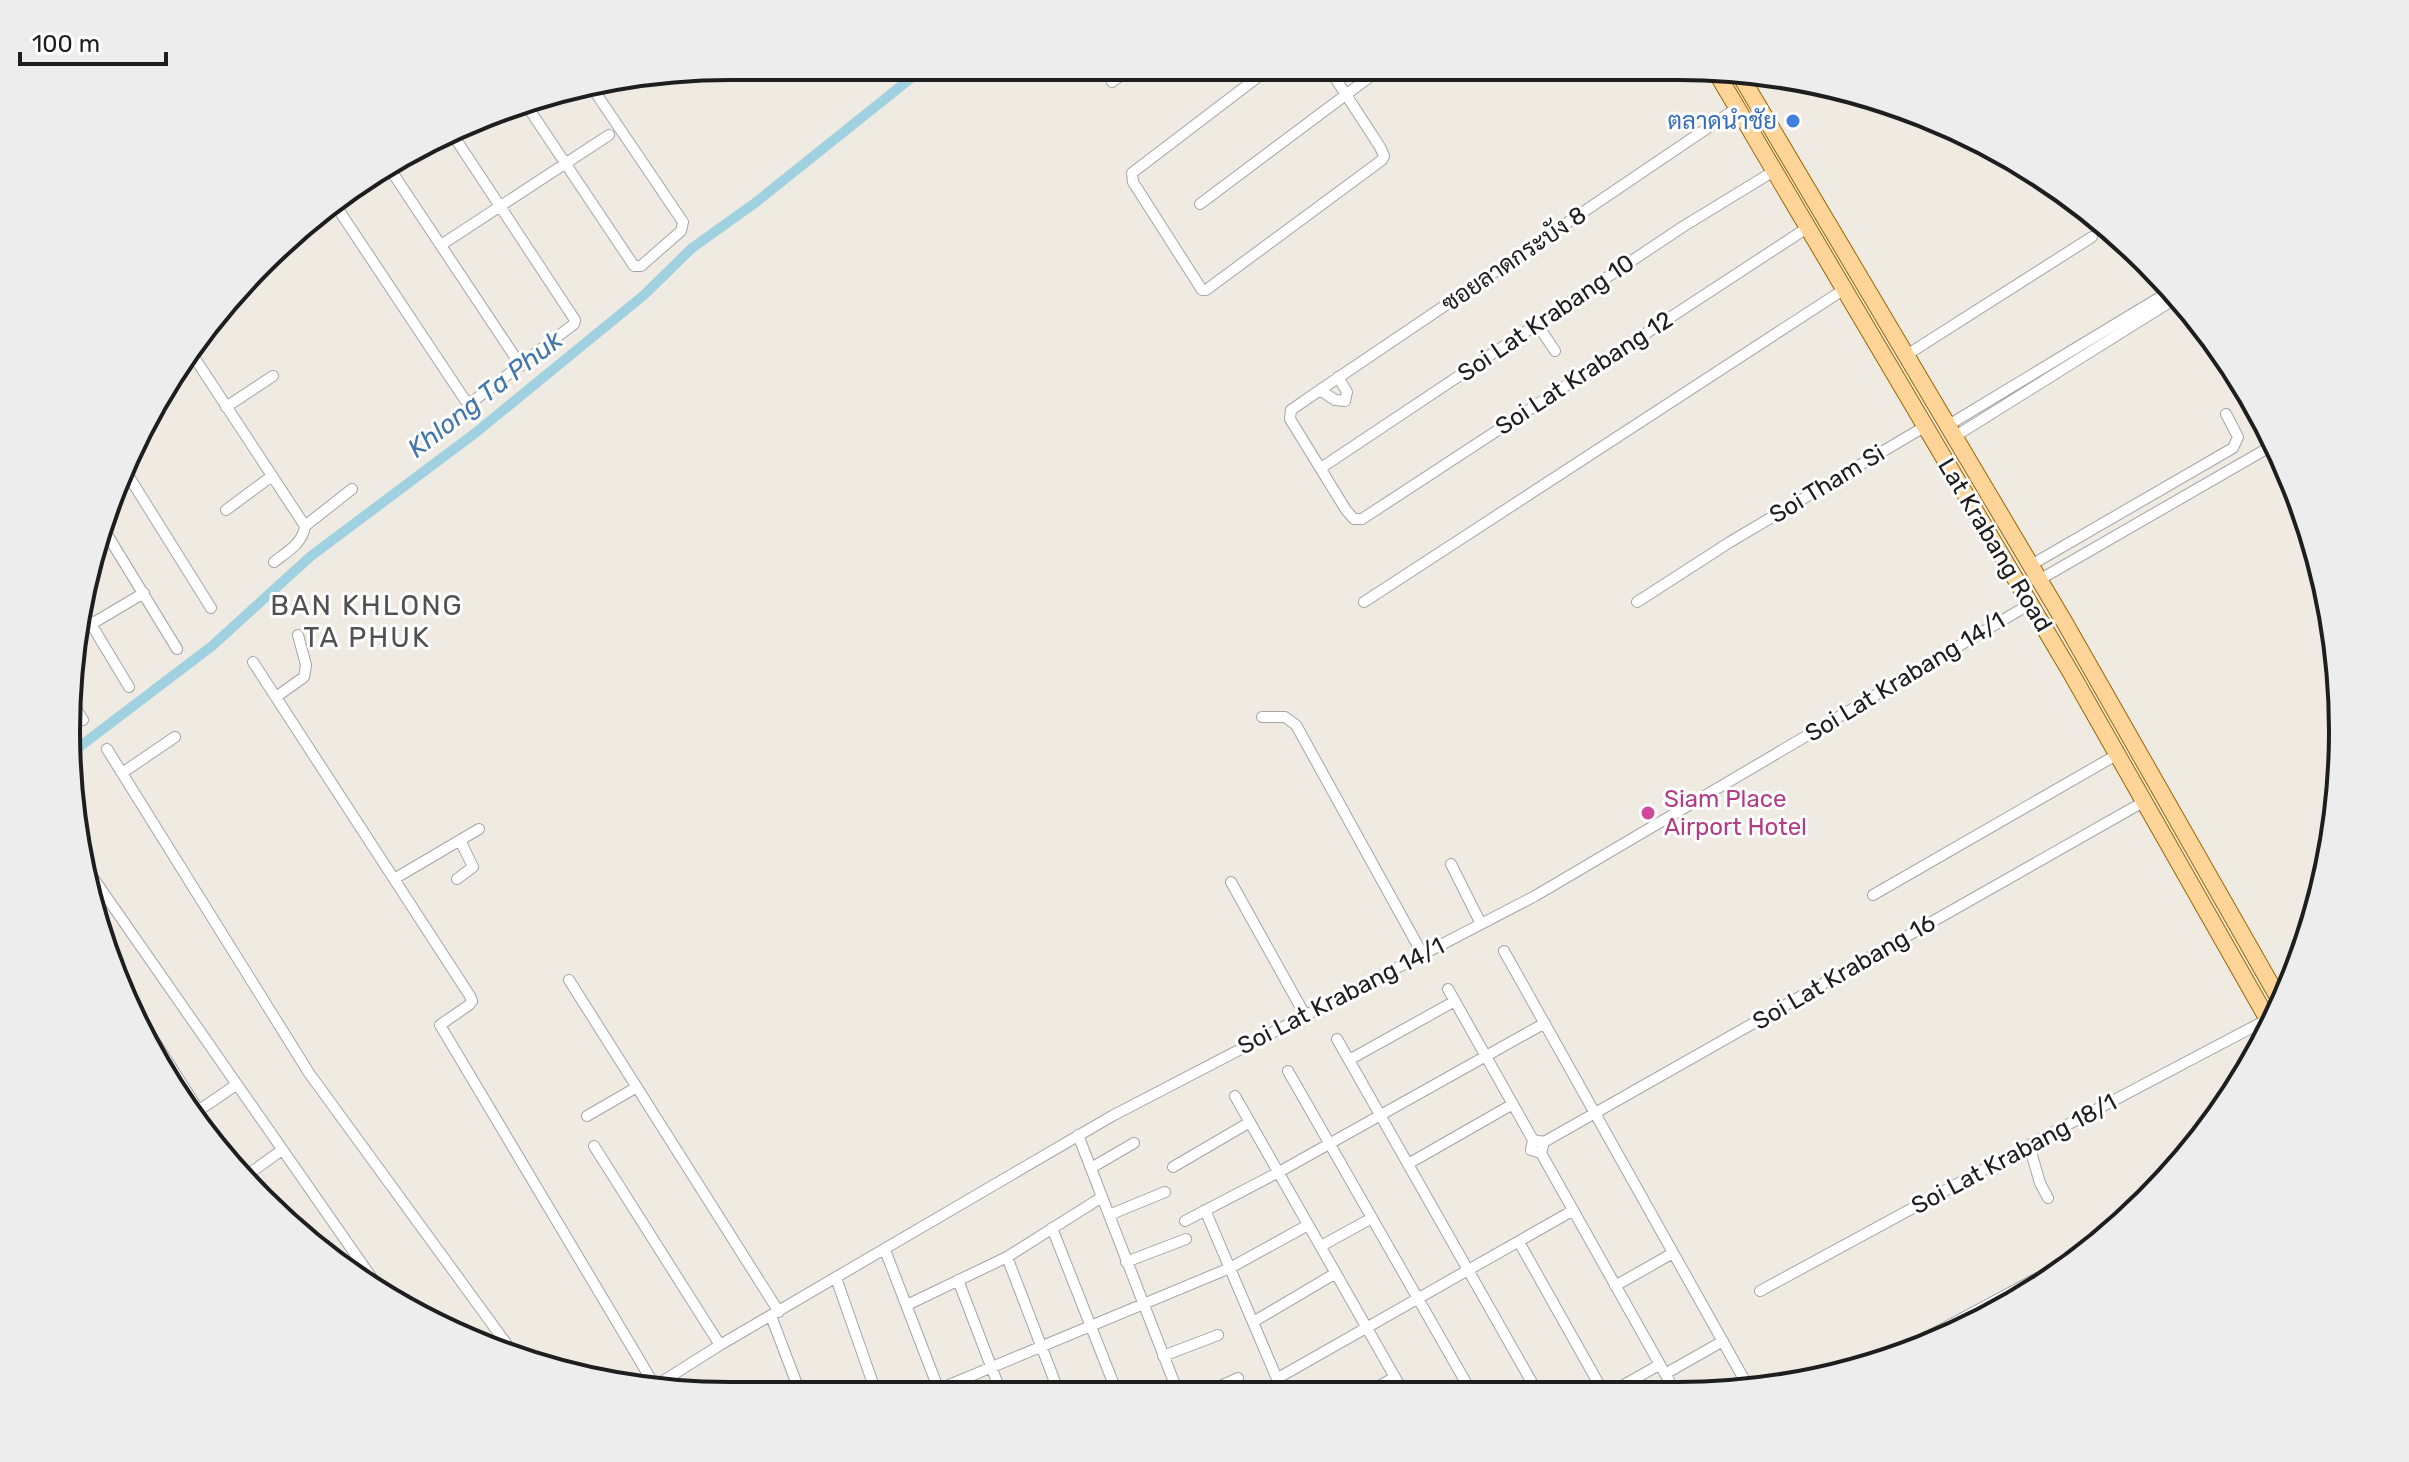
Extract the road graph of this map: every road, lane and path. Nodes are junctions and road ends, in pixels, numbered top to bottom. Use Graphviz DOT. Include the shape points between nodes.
graph roads {
  1 [pos="1115,80"];
  2 [pos="1254,80"];
  3 [pos="1336,80"];
  4 [pos="1365,80"];
  5 [pos="1721,81"];
  6 [pos="1112,82"];
  7 [pos="1745,84"];
  8 [pos="1345,94"];
  9 [pos="597,95"];
  10 [pos="1737,108"];
  11 [pos="531,112"];
  12 [pos="609,135"];
  13 [pos="457,141"];
  14 [pos="565,163"];
  15 [pos="1774,171"];
  16 [pos="394,174"];
  17 [pos="1200,204"];
  18 [pos="500,206"];
  19 [pos="340,212"];
  20 [pos="1807,228"];
  21 [pos="2092,237"];
  22 [pos="441,245"];
  23 [pos="1843,290"];
  24 [pos="2163,297"];
  25 [pos="2166,301"];
  26 [pos="2152,306"];
  27 [pos="2123,323"];
  28 [pos="1537,324"];
  29 [pos="1555,351"];
  30 [pos="1905,356"];
  31 [pos="196,361"];
  32 [pos="521,366"];
  33 [pos="2038,370"];
  34 [pos="273,376"];
  35 [pos="1338,377"];
  36 [pos="2044,380"];
  37 [pos="1320,390"];
  38 [pos="226,407"];
  39 [pos="2226,414"];
  40 [pos="1951,432"];
  41 [pos="1930,438"];
  42 [pos="2265,450"];
  43 [pos="1321,468"];
  44 [pos="272,476"];
  45 [pos="131,480"];
  46 [pos="352,489"];
  47 [pos="226,510"];
  48 [pos="305,526"];
  49 [pos="110,539"];
  50 [pos="274,562"];
  51 [pos="2035,572"];
  52 [pos="144,593"];
  53 [pos="1364,602"];
  54 [pos="1637,602"];
  55 [pos="2030,604"];
  56 [pos="211,608"];
  57 [pos="90,620"];
  58 [pos="89,627"];
  59 [pos="298,635"];
  60 [pos="177,649"];
  61 [pos="253,662"];
  62 [pos="129,687"];
  63 [pos="276,697"];
  64 [pos="80,716"];
  65 [pos="1262,717"];
  66 [pos="83,720"];
  67 [pos="175,737"];
  68 [pos="107,749"];
  69 [pos="2118,754"];
  70 [pos="122,773"];
  71 [pos="2145,801"];
  72 [pos="479,829"];
  73 [pos="460,840"];
  74 [pos="1451,864"];
  75 [pos="394,879"];
  76 [pos="457,879"];
  77 [pos="1231,882"];
  78 [pos="99,887"];
  79 [pos="1873,895"];
  80 [pos="1481,924"];
  81 [pos="1504,951"];
  82 [pos="1423,955"];
  83 [pos="569,980"];
  84 [pos="1448,989"];
  85 [pos="2274,991"];
  86 [pos="1455,1001"];
  87 [pos="2265,1013"];
  88 [pos="1305,1015"];
  89 [pos="1545,1023"];
  90 [pos="2257,1029"];
  91 [pos="1337,1039"];
  92 [pos="1486,1057"];
  93 [pos="1349,1060"];
  94 [pos="1288,1071"];
  95 [pos="236,1085"];
  96 [pos="637,1087"];
  97 [pos="1235,1096"];
  98 [pos="1513,1104"];
  99 [pos="202,1109"];
  100 [pos="1594,1114"];
  101 [pos="1381,1115"];
  102 [pos="587,1116"];
  103 [pos="1250,1122"];
  104 [pos="1078,1135"];
  105 [pos="1134,1143"];
  106 [pos="1329,1144"];
  107 [pos="1539,1145"];
  108 [pos="2029,1145"];
  109 [pos="594,1146"];
  110 [pos="282,1150"];
  111 [pos="1408,1164"];
  112 [pos="1173,1167"];
  113 [pos="1091,1168"];
  114 [pos="253,1171"];
  115 [pos="1279,1172"];
  116 [pos="1165,1192"];
  117 [pos="1102,1197"];
  118 [pos="2048,1198"];
  119 [pos="1205,1210"];
  120 [pos="1572,1211"];
  121 [pos="1109,1215"];
  122 [pos="1372,1218"];
  123 [pos="1185,1221"];
  124 [pos="1308,1225"];
  125 [pos="1052,1228"];
  126 [pos="1186,1239"];
  127 [pos="1519,1242"];
  128 [pos="1321,1246"];
  129 [pos="885,1250"];
  130 [pos="1673,1253"];
  131 [pos="1007,1257"];
  132 [pos="1126,1262"];
  133 [pos="1230,1268"];
  134 [pos="366,1270"];
  135 [pos="1469,1270"];
  136 [pos="1336,1273"];
  137 [pos="836,1278"];
  138 [pos="958,1280"];
  139 [pos="1615,1286"];
  140 [pos="1760,1291"];
  141 [pos="1418,1299"];
  142 [pos="907,1305"];
  143 [pos="1142,1305"];
  144 [pos="775,1314"];
  145 [pos="1253,1322"];
  146 [pos="1090,1327"];
  147 [pos="1367,1328"];
  148 [pos="1218,1335"];
  149 [pos="504,1340"];
  150 [pos="1723,1341"];
  151 [pos="720,1345"];
  152 [pos="1041,1347"];
  153 [pos="1163,1356"];
  154 [pos="990,1367"];
  155 [pos="1662,1369"];
  156 [pos="648,1376"];
  157 [pos="1395,1377"];
  158 [pos="1238,1378"];
  159 [pos="1278,1378"];
  160 [pos="1744,1378"];
  161 [pos="667,1379"];
  162 [pos="797,1382"];
  163 [pos="872,1382"];
  164 [pos="936,1382"];
  165 [pos="960,1382"];
  166 [pos="996,1382"];
  167 [pos="1055,1382"];
  168 [pos="1113,1382"];
  169 [pos="1174,1382"];
  170 [pos="1229,1382"];
  171 [pos="1279,1382"];
  172 [pos="1386,1382"];
  173 [pos="1398,1382"];
  174 [pos="1466,1382"];
  175 [pos="1532,1382"];
  176 [pos="1599,1382"];
  177 [pos="1634,1382"];
  178 [pos="1670,1382"];
  1 -- 6 [label="street"];
  2 -- 8 [label="street" via="1132,177 1199,287 1206,290 1382,160 1380,147"];
  3 -- 8 [label="street"];
  4 -- 8 [label="street"];
  5 -- 10 [label="main road, Lat Krabang Road"];
  7 -- 30 [label="main road, Lat Krabang Road"];
  8 -- 17 [label="street"];
  9 -- 14 [label="street" via="683,222 681,231 645,264 634,266"];
  10 -- 15 [label="main road, Lat Krabang Road"];
  10 -- 35 [label="street, ซอยลาดกระบัง 8"];
  11 -- 14 [label="street"];
  12 -- 14 [label="street"];
  13 -- 18 [label="street"];
  14 -- 18 [label="street"];
  15 -- 20 [label="main road, Lat Krabang Road"];
  15 -- 28 [label="street, Soi Lat Krabang 10"];
  16 -- 22 [label="street"];
  18 -- 22 [label="street"];
  18 -- 32 [label="street" via="575,320"];
  19 -- 32 [label="street" via="465,400 472,402"];
  20 -- 23 [label="main road, Lat Krabang Road"];
  20 -- 43 [label="street, Soi Lat Krabang 12" via="1362,519 1351,517"];
  21 -- 30 [label="street"];
  22 -- 32 [label="street"];
  23 -- 41 [label="main road, Lat Krabang Road"];
  23 -- 53 [label="street"];
  24 -- 26 [label="street"];
  25 -- 26 [label="street"];
  26 -- 27 [label="street"];
  27 -- 33 [label="street"];
  27 -- 36 [label="street"];
  28 -- 29 [label="street"];
  28 -- 43 [label="street, Soi Lat Krabang 10"];
  30 -- 40 [label="main road, Lat Krabang Road"];
  31 -- 38 [label="street"];
  33 -- 36 [label="street"];
  33 -- 40 [label="street"];
  34 -- 38 [label="street"];
  35 -- 37 [label="street, ซอยลาดกระบัง 8"];
  35 -- 37 [label="street" via="1348,395 1345,401"];
  36 -- 40 [label="street"];
  37 -- 43 [label="street, ซอยลาดกระบัง 8" via="1291,410 1290,419"];
  38 -- 44 [label="street"];
  39 -- 51 [label="street" via="2238,437 2233,448"];
  40 -- 41 [label="main road"];
  40 -- 51 [label="main road, Lat Krabang Road"];
  41 -- 54 [label="street, Soi Tham Si" via="1730,542"];
  41 -- 55 [label="main road, Lat Krabang Road"];
  42 -- 51 [label="street"];
  44 -- 47 [label="street"];
  44 -- 48 [label="street"];
  45 -- 56 [label="street"];
  46 -- 48 [label="street"];
  48 -- 50 [label="street" via="298,542"];
  49 -- 52 [label="street"];
  51 -- 85 [label="main road, Lat Krabang Road"];
  52 -- 57 [label="street"];
  52 -- 60 [label="street"];
  55 -- 69 [label="main road, Lat Krabang Road"];
  55 -- 80 [label="street, Soi Lat Krabang 14/1"];
  58 -- 62 [label="street"];
  59 -- 63 [label="street" via="304,677"];
  61 -- 63 [label="street"];
  63 -- 75 [label="street"];
  64 -- 66 [label="street"];
  65 -- 82 [label="street" via="1285,717 1296,725"];
  67 -- 70 [label="street"];
  68 -- 70 [label="street"];
  69 -- 71 [label="main road, Lat Krabang Road"];
  69 -- 79 [label="street"];
  70 -- 149 [label="street" via="309,1073"];
  71 -- 87 [label="main road, Lat Krabang Road"];
  71 -- 100 [label="street, Soi Lat Krabang 16"];
  72 -- 73 [label="street"];
  73 -- 75 [label="street"];
  73 -- 76 [label="street" via="473,867"];
  74 -- 80 [label="street"];
  75 -- 156 [label="street" via="472,1001 440,1025"];
  77 -- 88 [label="street"];
  78 -- 95 [label="street"];
  80 -- 82 [label="street, Soi Lat Krabang 14/1"];
  81 -- 89 [label="street"];
  82 -- 88 [label="street, Soi Lat Krabang 14/1"];
  83 -- 96 [label="street"];
  84 -- 86 [label="street"];
  86 -- 92 [label="street"];
  86 -- 93 [label="street"];
  88 -- 104 [label="street, Soi Lat Krabang 14/1"];
  89 -- 92 [label="street"];
  89 -- 100 [label="street"];
  90 -- 108 [label="street, Soi Lat Krabang 18/1"];
  91 -- 93 [label="street"];
  92 -- 98 [label="street"];
  92 -- 101 [label="street"];
  93 -- 101 [label="street"];
  94 -- 106 [label="street"];
  95 -- 99 [label="street"];
  95 -- 110 [label="street"];
  96 -- 102 [label="street"];
  96 -- 144 [label="street"];
  97 -- 103 [label="street"];
  98 -- 107 [label="street"];
  98 -- 111 [label="street"];
  100 -- 107 [label="street, Soi Lat Krabang 16"];
  100 -- 130 [label="street"];
  101 -- 106 [label="street"];
  101 -- 111 [label="street"];
  103 -- 112 [label="street"];
  103 -- 115 [label="street"];
  104 -- 113 [label="street"];
  104 -- 129 [label="street, Soi Lat Krabang 14/1"];
  105 -- 113 [label="street"];
  106 -- 115 [label="street"];
  106 -- 122 [label="street"];
  107 -- 120 [label="street"];
  108 -- 118 [label="street"];
  108 -- 140 [label="street, Soi Lat Krabang 18/1"];
  109 -- 151 [label="street"];
  110 -- 114 [label="street"];
  110 -- 134 [label="street"];
  111 -- 135 [label="street"];
  113 -- 117 [label="street"];
  115 -- 119 [label="street"];
  115 -- 124 [label="street"];
  116 -- 121 [label="street"];
  117 -- 121 [label="street"];
  117 -- 125 [label="street"];
  119 -- 123 [label="street"];
  119 -- 133 [label="street"];
  120 -- 127 [label="street"];
  120 -- 139 [label="street"];
  121 -- 132 [label="street"];
  122 -- 128 [label="street"];
  122 -- 141 [label="street"];
  124 -- 128 [label="street"];
  124 -- 133 [label="street"];
  125 -- 131 [label="street"];
  125 -- 146 [label="street"];
  126 -- 132 [label="street"];
  127 -- 135 [label="street"];
  127 -- 176 [label="street"];
  128 -- 136 [label="street"];
  129 -- 137 [label="street, Soi Lat Krabang 14/1"];
  129 -- 142 [label="street"];
  130 -- 139 [label="street"];
  130 -- 150 [label="street"];
  131 -- 138 [label="street"];
  131 -- 152 [label="street"];
  132 -- 143 [label="street"];
  133 -- 143 [label="street"];
  133 -- 145 [label="street"];
  135 -- 141 [label="street"];
  135 -- 175 [label="street"];
  136 -- 145 [label="street"];
  136 -- 147 [label="street"];
  137 -- 144 [label="street, Soi Lat Krabang 14/1"];
  137 -- 163 [label="street"];
  138 -- 142 [label="street"];
  138 -- 154 [label="street"];
  139 -- 155 [label="street"];
  141 -- 147 [label="street"];
  141 -- 174 [label="street"];
  142 -- 164 [label="street"];
  143 -- 146 [label="street"];
  143 -- 153 [label="street"];
  144 -- 151 [label="street, Soi Lat Krabang 14/1"];
  144 -- 162 [label="street"];
  145 -- 159 [label="street"];
  146 -- 152 [label="street"];
  146 -- 168 [label="street"];
  147 -- 157 [label="street"];
  147 -- 159 [label="street"];
  148 -- 153 [label="street"];
  150 -- 155 [label="street"];
  150 -- 160 [label="street"];
  151 -- 161 [label="street, Soi Lat Krabang 14/1"];
  152 -- 154 [label="street"];
  152 -- 167 [label="street"];
  153 -- 169 [label="street"];
  154 -- 165 [label="street"];
  154 -- 166 [label="street"];
  155 -- 177 [label="street"];
  155 -- 178 [label="street"];
  157 -- 172 [label="street"];
  157 -- 173 [label="street"];
  158 -- 170 [label="street"];
  159 -- 171 [label="street"];
}
